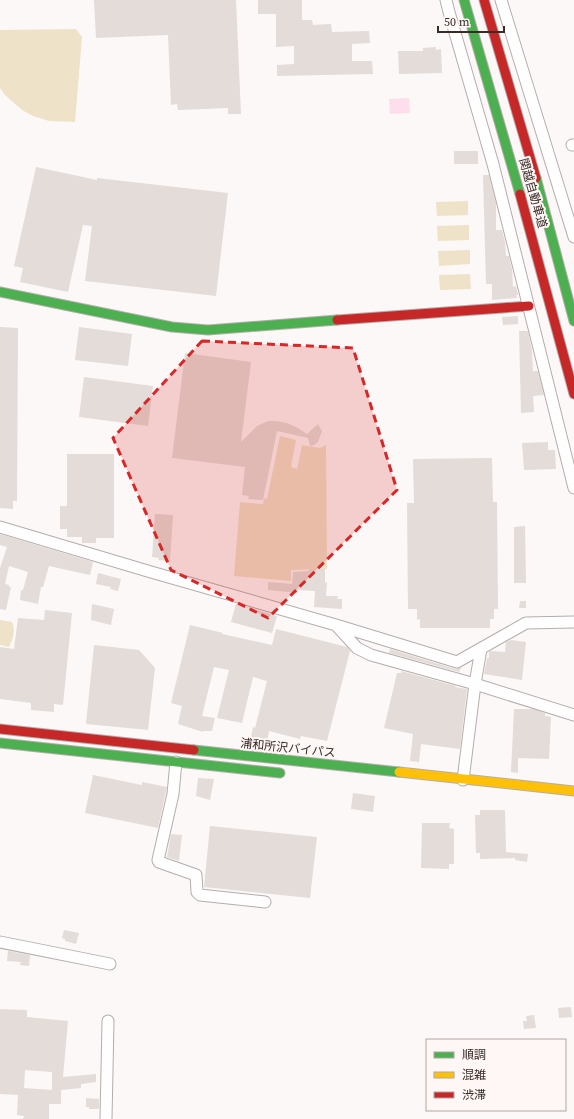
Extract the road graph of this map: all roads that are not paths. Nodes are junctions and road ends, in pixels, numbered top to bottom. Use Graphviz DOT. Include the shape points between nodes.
graph roads {
  1 [pos="446,0"];
  2 [pos="464,0"];
  3 [pos="484,0"];
  4 [pos="501,0"];
  5 [pos="574,238"];
  6 [pos="0,292"];
  7 [pos="529,306"];
  8 [pos="574,321"];
  9 [pos="574,394"];
  10 [pos="574,488"];
  11 [pos="0,527"];
  12 [pos="574,622"];
  13 [pos="336,625"];
  14 [pos="481,649"];
  15 [pos="475,684"];
  16 [pos="574,715"];
  17 [pos="0,729"];
  18 [pos="0,743"];
  19 [pos="176,762"];
  20 [pos="290,774"];
  21 [pos="463,780"];
  22 [pos="574,791"];
  23 [pos="265,902"];
  24 [pos="0,942"];
  25 [pos="110,964"];
  26 [pos="108,1021"];
  27 [pos="106,1119"];
  1 -- 7 [label="street" via="493,164"];
  2 -- 9 [label="main road, 関越自動車道" via="507,144"];
  3 -- 8 [label="main road, 関越自動車道" via="525,137"];
  4 -- 5 [label="street"];
  6 -- 7 [label="main road" via="165,326 208,330"];
  7 -- 10 [label="street"];
  11 -- 13 [label="street"];
  12 -- 14 [label="street" via="526,623"];
  13 -- 14 [label="street" via="457,662"];
  13 -- 15 [label="street" via="357,648 370,655"];
  14 -- 15 [label="street"];
  15 -- 16 [label="street"];
  15 -- 21 [label="street"];
  17 -- 21 [label="main road, 浦和所沢バイパス"];
  18 -- 19 [label="main road"];
  19 -- 20 [label="main road"];
  19 -- 23 [label="street" via="173,794 159,862 196,875 197,892 200,895"];
  21 -- 22 [label="main road, 浦和所沢バイパス"];
  24 -- 25 [label="street"];
  26 -- 27 [label="street"];
}
